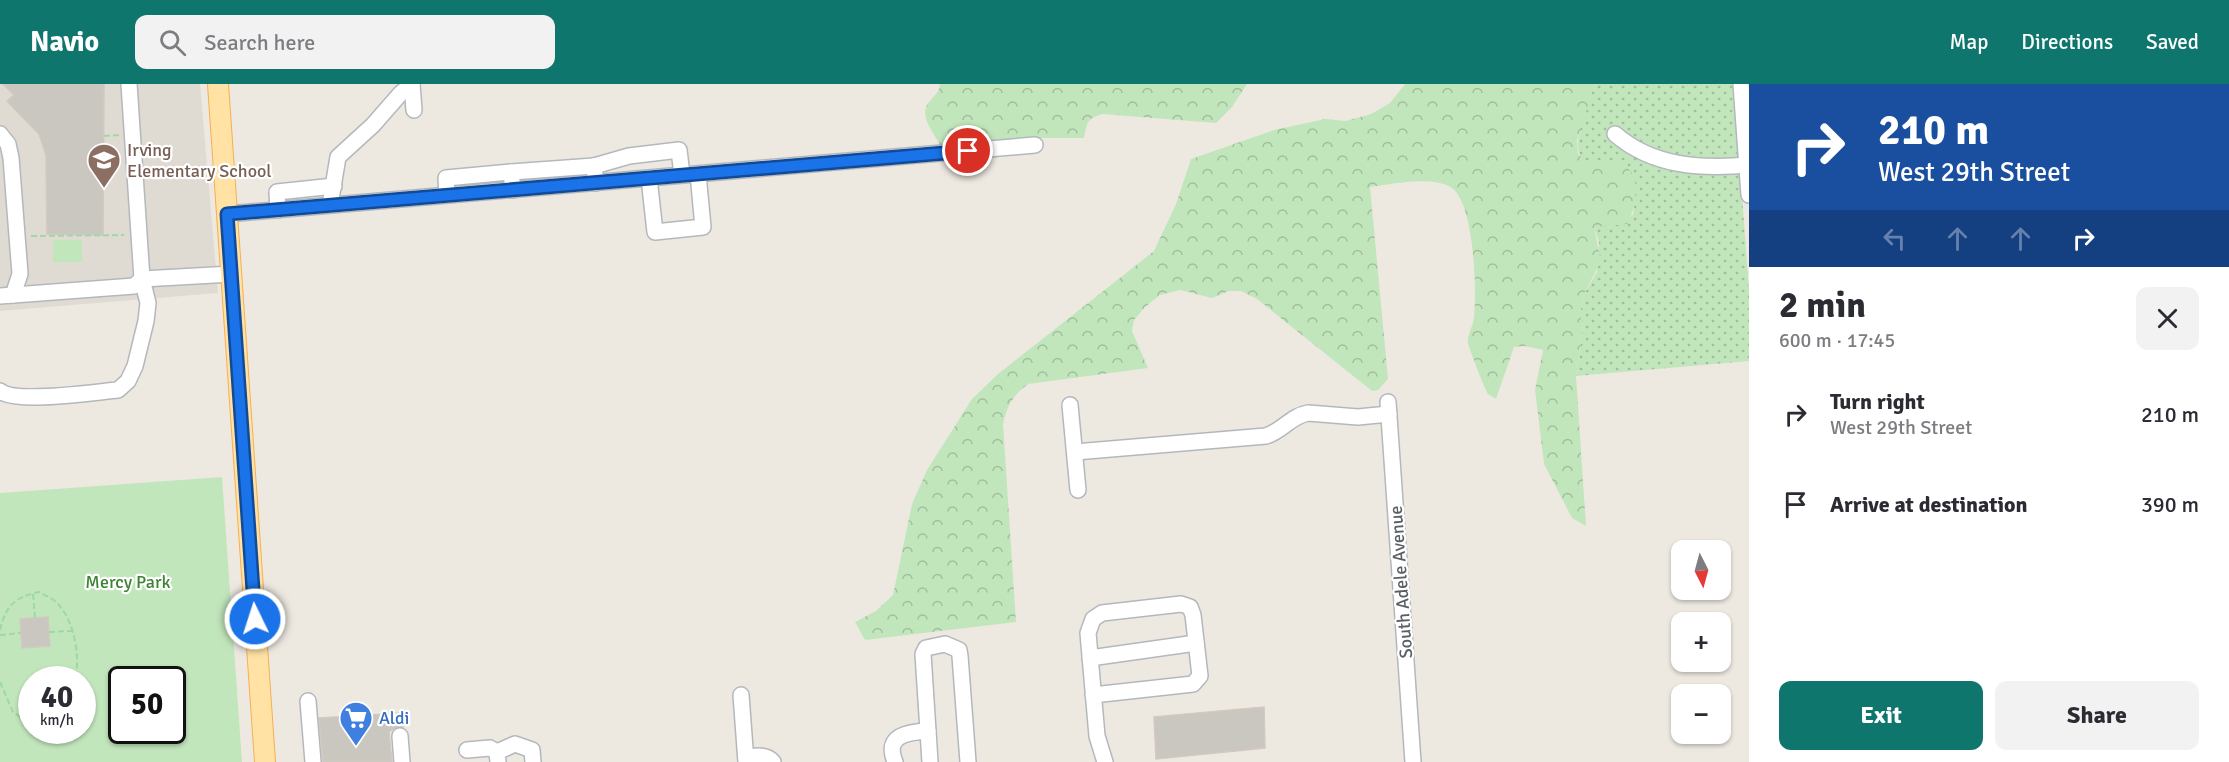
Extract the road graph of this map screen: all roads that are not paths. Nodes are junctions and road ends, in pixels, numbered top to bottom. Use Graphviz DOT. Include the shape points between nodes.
graph roads {
  1 [pos="129,84"];
  2 [pos="218,84"];
  3 [pos="412,84"];
  4 [pos="1741,84"];
  5 [pos="414,110"];
  6 [pos="0,134"];
  7 [pos="1615,134"];
  8 [pos="1035,145"];
  9 [pos="1748,165"];
  10 [pos="594,166"];
  11 [pos="511,172"];
  12 [pos="699,174"];
  13 [pos="682,175"];
  14 [pos="649,178"];
  15 [pos="596,183"];
  16 [pos="334,186"];
  17 [pos="513,190"];
  18 [pos="447,195"];
  19 [pos="1749,195"];
  20 [pos="330,205"];
  21 [pos="278,210"];
  22 [pos="227,214"];
  23 [pos="232,274"];
  24 [pos="142,279"];
  25 [pos="6,295"];
  26 [pos="0,392"];
  27 [pos="1070,405"];
  28 [pos="1075,453"];
  29 [pos="1078,489"];
  30 [pos="1196,643"];
  31 [pos="1090,658"];
  32 [pos="741,695"];
  33 [pos="1093,695"];
  34 [pos="308,701"];
  35 [pos="928,731"];
  36 [pos="400,735"];
  37 [pos="467,750"];
  38 [pos="497,757"];
  39 [pos="746,759"];
  40 [pos="266,762"];
  41 [pos="313,762"];
  42 [pos="402,762"];
  43 [pos="533,762"];
  44 [pos="772,762"];
  45 [pos="896,762"];
  46 [pos="930,762"];
  47 [pos="968,762"];
  48 [pos="1105,762"];
  49 [pos="1413,762"];
  1 -- 24 [label="street"];
  2 -- 22 [label="main road"];
  3 -- 5 [label="street"];
  3 -- 16 [label="street" via="338,157"];
  4 -- 9 [label="street"];
  6 -- 25 [label="street" via="8,144 11,158 20,274"];
  7 -- 9 [label="street" via="1640,151 1671,163 1700,167"];
  8 -- 12 [label="street"];
  9 -- 19 [label="street"];
  10 -- 11 [label="street"];
  10 -- 13 [label="street" via="629,156 679,150"];
  10 -- 15 [label="street"];
  11 -- 17 [label="street"];
  11 -- 18 [label="street" via="446,178"];
  12 -- 13 [label="street"];
  12 -- 14 [label="street" via="703,227 655,232"];
  13 -- 14 [label="street"];
  14 -- 15 [label="street"];
  15 -- 17 [label="street"];
  16 -- 20 [label="street"];
  16 -- 21 [label="street" via="277,192"];
  17 -- 18 [label="street"];
  18 -- 20 [label="street"];
  20 -- 21 [label="street"];
  21 -- 22 [label="street"];
  22 -- 23 [label="main road"];
  23 -- 24 [label="street"];
  23 -- 40 [label="main road"];
  24 -- 25 [label="street" via="134,286"];
  24 -- 26 [label="street" via="148,303 146,321 135,366 118,390 33,397"];
  27 -- 28 [label="street"];
  28 -- 29 [label="street"];
  28 -- 49 [label="street, South Adele Avenue" via="1266,436 1308,413 1354,417 1389,408"];
  30 -- 31 [label="street"];
  30 -- 31 [label="street" via="1190,607 1181,604 1102,613 1093,619 1088,633"];
  30 -- 33 [label="street" via="1200,676 1193,684"];
  31 -- 33 [label="street"];
  32 -- 39 [label="street"];
  33 -- 48 [label="street" via="1097,736"];
  34 -- 41 [label="street"];
  35 -- 45 [label="street" via="902,735 895,741 892,748"];
  35 -- 46 [label="street"];
  35 -- 47 [label="street" via="923,654 926,648 945,644 959,650"];
  36 -- 42 [label="street"];
  37 -- 38 [label="street" via="490,748"];
  38 -- 43 [label="street" via="515,744 532,750"];
  39 -- 44 [label="street" via="764,756"];
}
